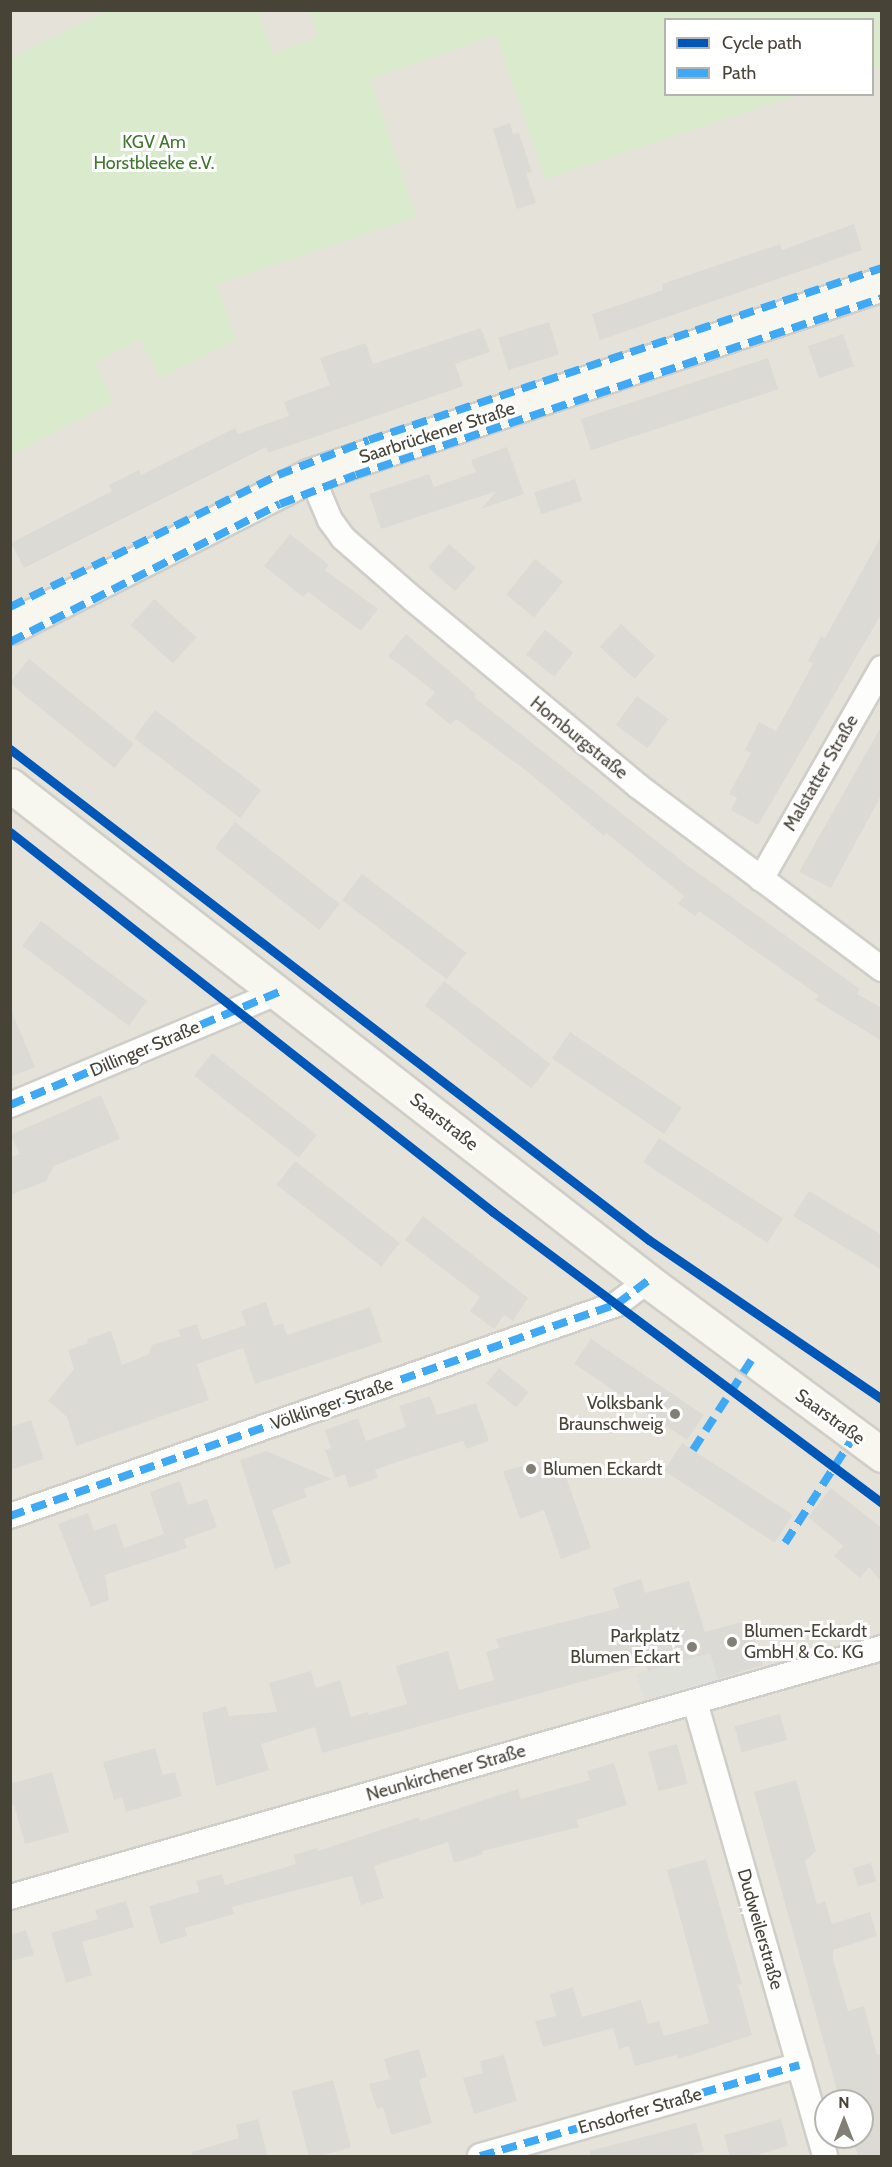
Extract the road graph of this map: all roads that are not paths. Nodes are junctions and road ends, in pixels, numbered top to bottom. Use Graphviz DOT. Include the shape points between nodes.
graph roads {
  1 [pos="882,284"];
  2 [pos="311,475"];
  3 [pos="10,627"];
  4 [pos="882,668"];
  5 [pos="10,785"];
  6 [pos="761,879"];
  7 [pos="882,969"];
  8 [pos="279,992"];
  9 [pos="10,1105"];
  10 [pos="648,1281"];
  11 [pos="882,1455"];
  12 [pos="10,1516"];
  13 [pos="882,1648"];
  14 [pos="695,1702"];
  15 [pos="10,1897"];
  16 [pos="799,2065"];
  17 [pos="480,2157"];
  18 [pos="825,2157"];
  1 -- 2 [label="street, Saarbrückener Straße"];
  2 -- 3 [label="street, Saarbrückener Straße"];
  2 -- 6 [label="street, Homburgstraße" via="330,520 343,538 527,696"];
  4 -- 6 [label="street, Malstatter Straße"];
  5 -- 8 [label="street, Saarstraße"];
  6 -- 7 [label="street, Homburgstraße"];
  8 -- 9 [label="street, Dillinger Straße"];
  8 -- 10 [label="street, Saarstraße"];
  10 -- 11 [label="street, Saarstraße"];
  10 -- 12 [label="street, Völklinger Straße" via="616,1304"];
  13 -- 14 [label="street, Neunkirchener Straße"];
  14 -- 15 [label="street, Neunkirchener Straße"];
  14 -- 16 [label="street, Dudweilerstraße"];
  16 -- 17 [label="street, Ensdorfer Straße"];
  16 -- 18 [label="street, Dudweilerstraße"];
}
